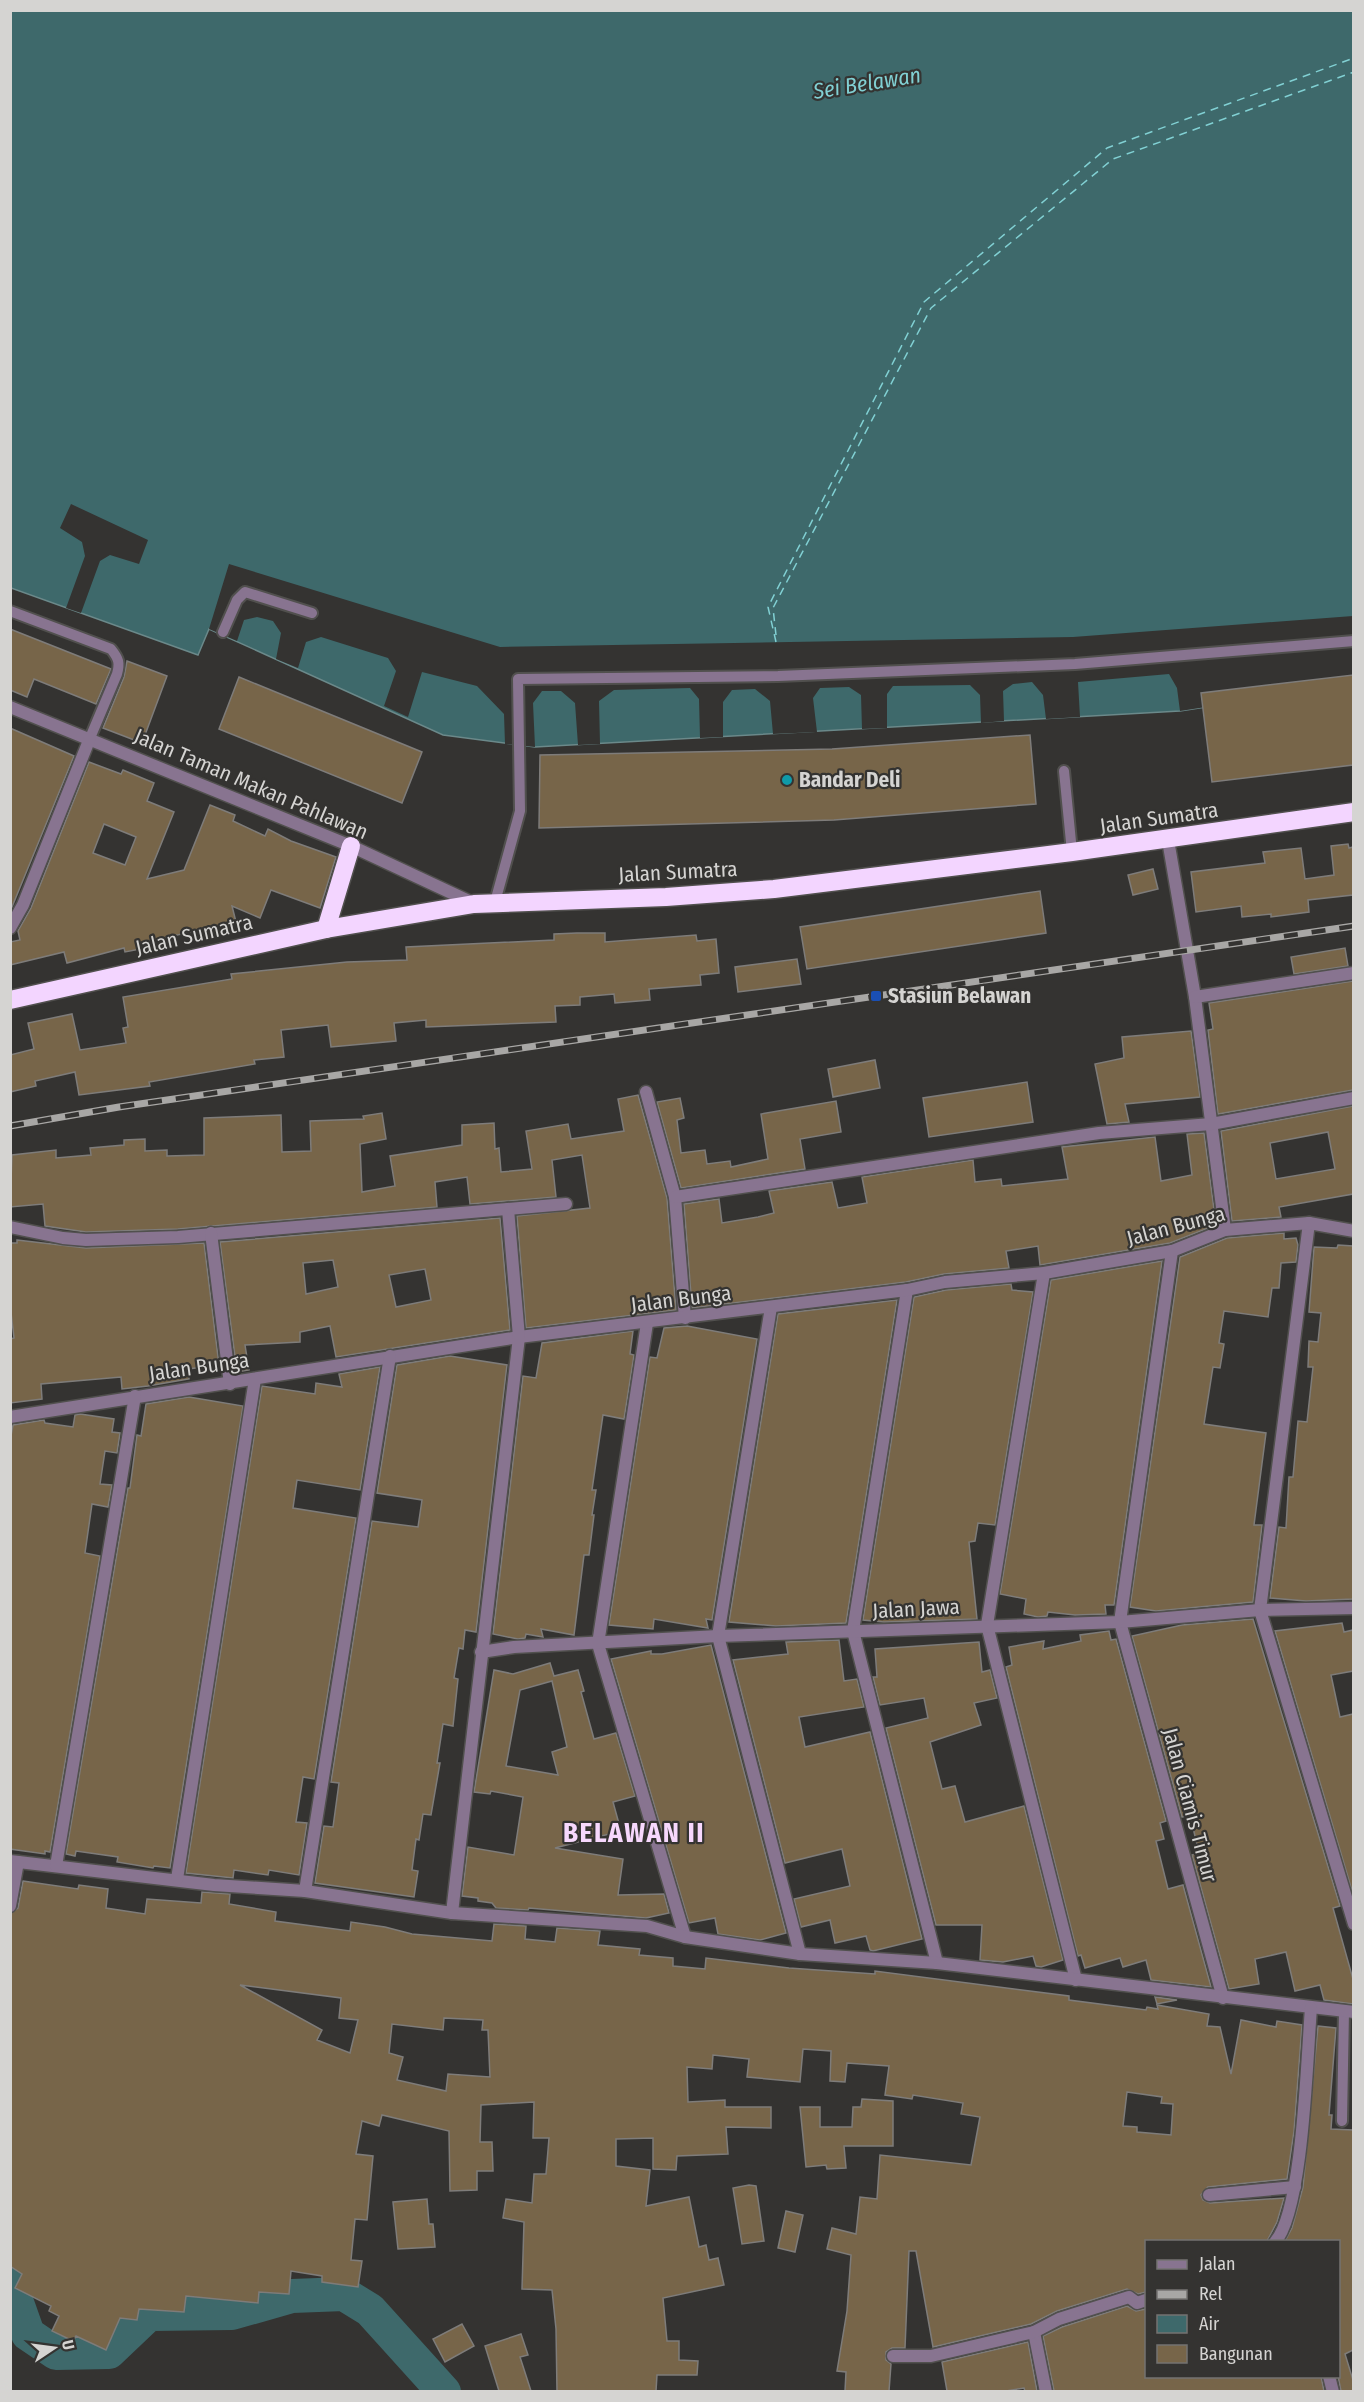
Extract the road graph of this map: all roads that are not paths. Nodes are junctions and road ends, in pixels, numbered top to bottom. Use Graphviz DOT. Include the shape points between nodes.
graph roads {
  1 [pos="10,611"];
  2 [pos="312,613"];
  3 [pos="223,632"];
  4 [pos="1353,641"];
  5 [pos="10,707"];
  6 [pos="90,738"];
  7 [pos="1064,771"];
  8 [pos="1353,812"];
  9 [pos="1168,840"];
  10 [pos="351,846"];
  11 [pos="1072,852"];
  12 [pos="495,902"];
  13 [pos="474,904"];
  14 [pos="10,928"];
  15 [pos="326,928"];
  16 [pos="1353,973"];
  17 [pos="1195,997"];
  18 [pos="10,1000"];
  19 [pos="646,1092"];
  20 [pos="1353,1098"];
  21 [pos="1211,1124"];
  22 [pos="675,1197"];
  23 [pos="566,1204"];
  24 [pos="508,1209"];
  25 [pos="1309,1223"];
  26 [pos="10,1227"];
  27 [pos="1225,1230"];
  28 [pos="1353,1231"];
  29 [pos="211,1233"];
  30 [pos="1172,1251"];
  31 [pos="1044,1273"];
  32 [pos="907,1290"];
  33 [pos="771,1307"];
  34 [pos="685,1318"];
  35 [pos="647,1323"];
  36 [pos="519,1337"];
  37 [pos="390,1356"];
  38 [pos="255,1379"];
  39 [pos="230,1384"];
  40 [pos="135,1396"];
  41 [pos="10,1417"];
  42 [pos="1353,1608"];
  43 [pos="1260,1611"];
  44 [pos="1120,1622"];
  45 [pos="987,1625"];
  46 [pos="853,1631"];
  47 [pos="718,1636"];
  48 [pos="598,1644"];
  49 [pos="481,1652"];
  50 [pos="14,1861"];
  51 [pos="56,1866"];
  52 [pos="177,1879"];
  53 [pos="305,1891"];
  54 [pos="10,1906"];
  55 [pos="452,1913"];
  56 [pos="1353,1924"];
  57 [pos="685,1938"];
  58 [pos="800,1954"];
  59 [pos="937,1963"];
  60 [pos="1076,1980"];
  61 [pos="1223,1998"];
  62 [pos="1311,2008"];
  63 [pos="1349,2012"];
  64 [pos="1342,2121"];
  65 [pos="1295,2187"];
  66 [pos="1209,2195"];
  67 [pos="1276,2240"];
  68 [pos="1145,2300"];
  69 [pos="1034,2332"];
  70 [pos="893,2356"];
  71 [pos="1046,2391"];
  1 -- 6 [label="lane" via="111,649 118,657 117,674"];
  2 -- 3 [label="lane" via="245,592 237,600"];
  4 -- 12 [label="lane" via="1075,664 778,676 518,680 520,811"];
  5 -- 6 [label="street, Jalan Taman Makan Pahlawan"];
  6 -- 10 [label="street, Jalan Taman Makan Pahlawan"];
  6 -- 14 [label="street" via="32,884"];
  7 -- 11 [label="lane"];
  8 -- 9 [label="highway, Jalan Sumatra"];
  9 -- 11 [label="highway, Jalan Sumatra"];
  9 -- 17 [label="street"];
  10 -- 13 [label="street, Jalan Taman Makan Pahlawan"];
  10 -- 15 [label="highway"];
  11 -- 12 [label="highway, Jalan Sumatra" via="774,889"];
  12 -- 13 [label="highway, Jalan Sumatra"];
  13 -- 15 [label="highway, Jalan Sumatra"];
  15 -- 18 [label="highway, Jalan Sumatra"];
  16 -- 17 [label="street"];
  17 -- 21 [label="street"];
  19 -- 22 [label="street"];
  20 -- 21 [label="street"];
  21 -- 22 [label="street" via="1099,1133"];
  21 -- 27 [label="street"];
  22 -- 34 [label="street"];
  23 -- 24 [label="street"];
  24 -- 29 [label="street"];
  24 -- 36 [label="street"];
  25 -- 27 [label="street, Jalan Bunga"];
  25 -- 28 [label="street, Jalan Bunga"];
  25 -- 43 [label="street"];
  26 -- 29 [label="street" via="86,1240"];
  27 -- 30 [label="street, Jalan Bunga"];
  29 -- 39 [label="street"];
  30 -- 31 [label="street, Jalan Bunga"];
  30 -- 44 [label="street"];
  31 -- 32 [label="street, Jalan Bunga" via="945,1282"];
  31 -- 45 [label="street"];
  32 -- 33 [label="street, Jalan Bunga"];
  32 -- 46 [label="street"];
  33 -- 34 [label="street, Jalan Bunga"];
  33 -- 47 [label="street"];
  34 -- 35 [label="street, Jalan Bunga"];
  35 -- 36 [label="street, Jalan Bunga"];
  35 -- 48 [label="street"];
  36 -- 37 [label="street, Jalan Bunga"];
  36 -- 49 [label="street"];
  37 -- 38 [label="street, Jalan Bunga"];
  37 -- 53 [label="street"];
  38 -- 39 [label="street, Jalan Bunga"];
  38 -- 52 [label="street"];
  39 -- 40 [label="street, Jalan Bunga"];
  40 -- 41 [label="street, Jalan Bunga"];
  40 -- 51 [label="street"];
  42 -- 43 [label="street, Jalan Jawa"];
  43 -- 44 [label="street, Jalan Jawa"];
  43 -- 56 [label="street"];
  44 -- 45 [label="street, Jalan Jawa"];
  44 -- 61 [label="street, Jalan Ciamis Timur"];
  45 -- 46 [label="street, Jalan Jawa"];
  45 -- 60 [label="street"];
  46 -- 47 [label="street, Jalan Jawa"];
  46 -- 59 [label="street"];
  47 -- 48 [label="street, Jalan Jawa"];
  47 -- 58 [label="street"];
  48 -- 49 [label="street, Jalan Jawa"];
  48 -- 57 [label="street"];
  49 -- 55 [label="street" via="482,1675"];
  50 -- 51 [label="street"];
  50 -- 54 [label="street"];
  51 -- 52 [label="street"];
  52 -- 53 [label="street"];
  53 -- 55 [label="street"];
  55 -- 57 [label="street" via="647,1926"];
  57 -- 58 [label="street"];
  58 -- 59 [label="street"];
  59 -- 60 [label="street"];
  60 -- 61 [label="street"];
  61 -- 62 [label="street"];
  62 -- 63 [label="street"];
  62 -- 65 [label="street"];
  63 -- 64 [label="lane"];
  65 -- 66 [label="street"];
  65 -- 67 [label="street" via="1287,2222"];
  68 -- 69 [label="street" via="1137,2303 1129,2297 1059,2319"];
  69 -- 70 [label="street" via="931,2356"];
  69 -- 71 [label="street"];
}
